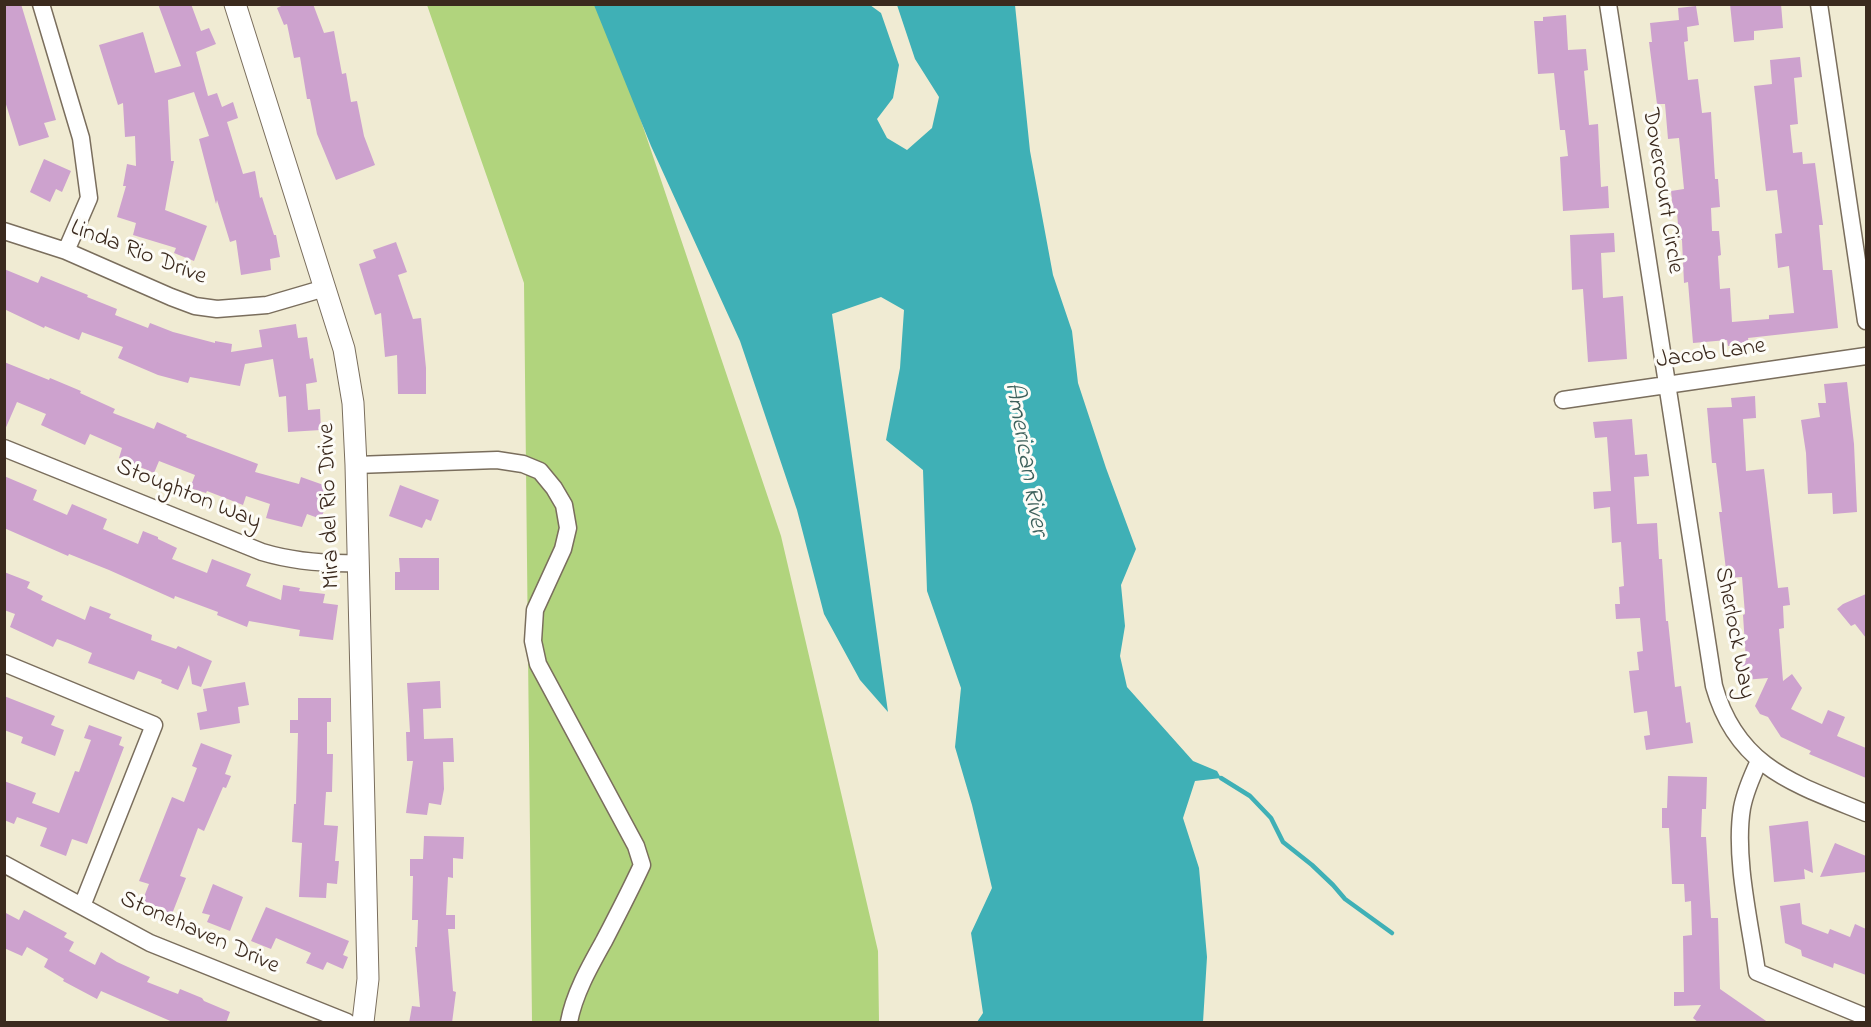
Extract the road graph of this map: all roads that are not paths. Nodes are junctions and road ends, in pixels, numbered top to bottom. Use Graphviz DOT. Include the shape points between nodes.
graph roads {
  1 [pos="41,4"];
  2 [pos="235,4"];
  3 [pos="1608,4"];
  4 [pos="1819,4"];
  5 [pos="4,231"];
  6 [pos="66,251"];
  7 [pos="325,288"];
  8 [pos="1866,321"];
  9 [pos="1866,356"];
  10 [pos="1667,385"];
  11 [pos="1563,400"];
  12 [pos="4,448"];
  13 [pos="356,465"];
  14 [pos="360,563"];
  15 [pos="4,663"];
  16 [pos="1759,761"];
  17 [pos="1866,813"];
  18 [pos="4,864"];
  19 [pos="82,906"];
  20 [pos="1866,1017"];
  21 [pos="347,1023"];
  22 [pos="363,1023"];
  23 [pos="568,1023"];
  1 -- 6 [label="street" via="81,138 89,198"];
  2 -- 7 [label="street, Mira del Rio Drive"];
  3 -- 10 [label="street, Dovercourt Circle"];
  4 -- 8 [label="street"];
  5 -- 6 [label="street, Linda Rio Drive"];
  6 -- 7 [label="street, Linda Rio Drive" via="171,297 206,307 267,304"];
  7 -- 13 [label="street, Mira del Rio Drive" via="348,370"];
  9 -- 10 [label="street, Jacob Lane"];
  10 -- 11 [label="street, Jacob Lane"];
  10 -- 16 [label="street, Sherlock Way" via="1714,686 1727,721"];
  12 -- 14 [label="street, Stoughton Way" via="262,552 304,562"];
  13 -- 14 [label="street, Mira del Rio Drive"];
  13 -- 23 [label="street" via="497,460 524,465 540,471 564,505 568,528 563,549 535,610 538,664 636,846 642,865 585,977"];
  14 -- 22 [label="street, Mira del Rio Drive" via="368,979"];
  15 -- 19 [label="street" via="154,725"];
  16 -- 17 [label="street, Sherlock Way" via="1791,782"];
  16 -- 20 [label="street" via="1748,785 1740,827 1757,972"];
  18 -- 19 [label="street, Stonehaven Drive"];
  19 -- 21 [label="street, Stonehaven Drive" via="150,943"];
}
